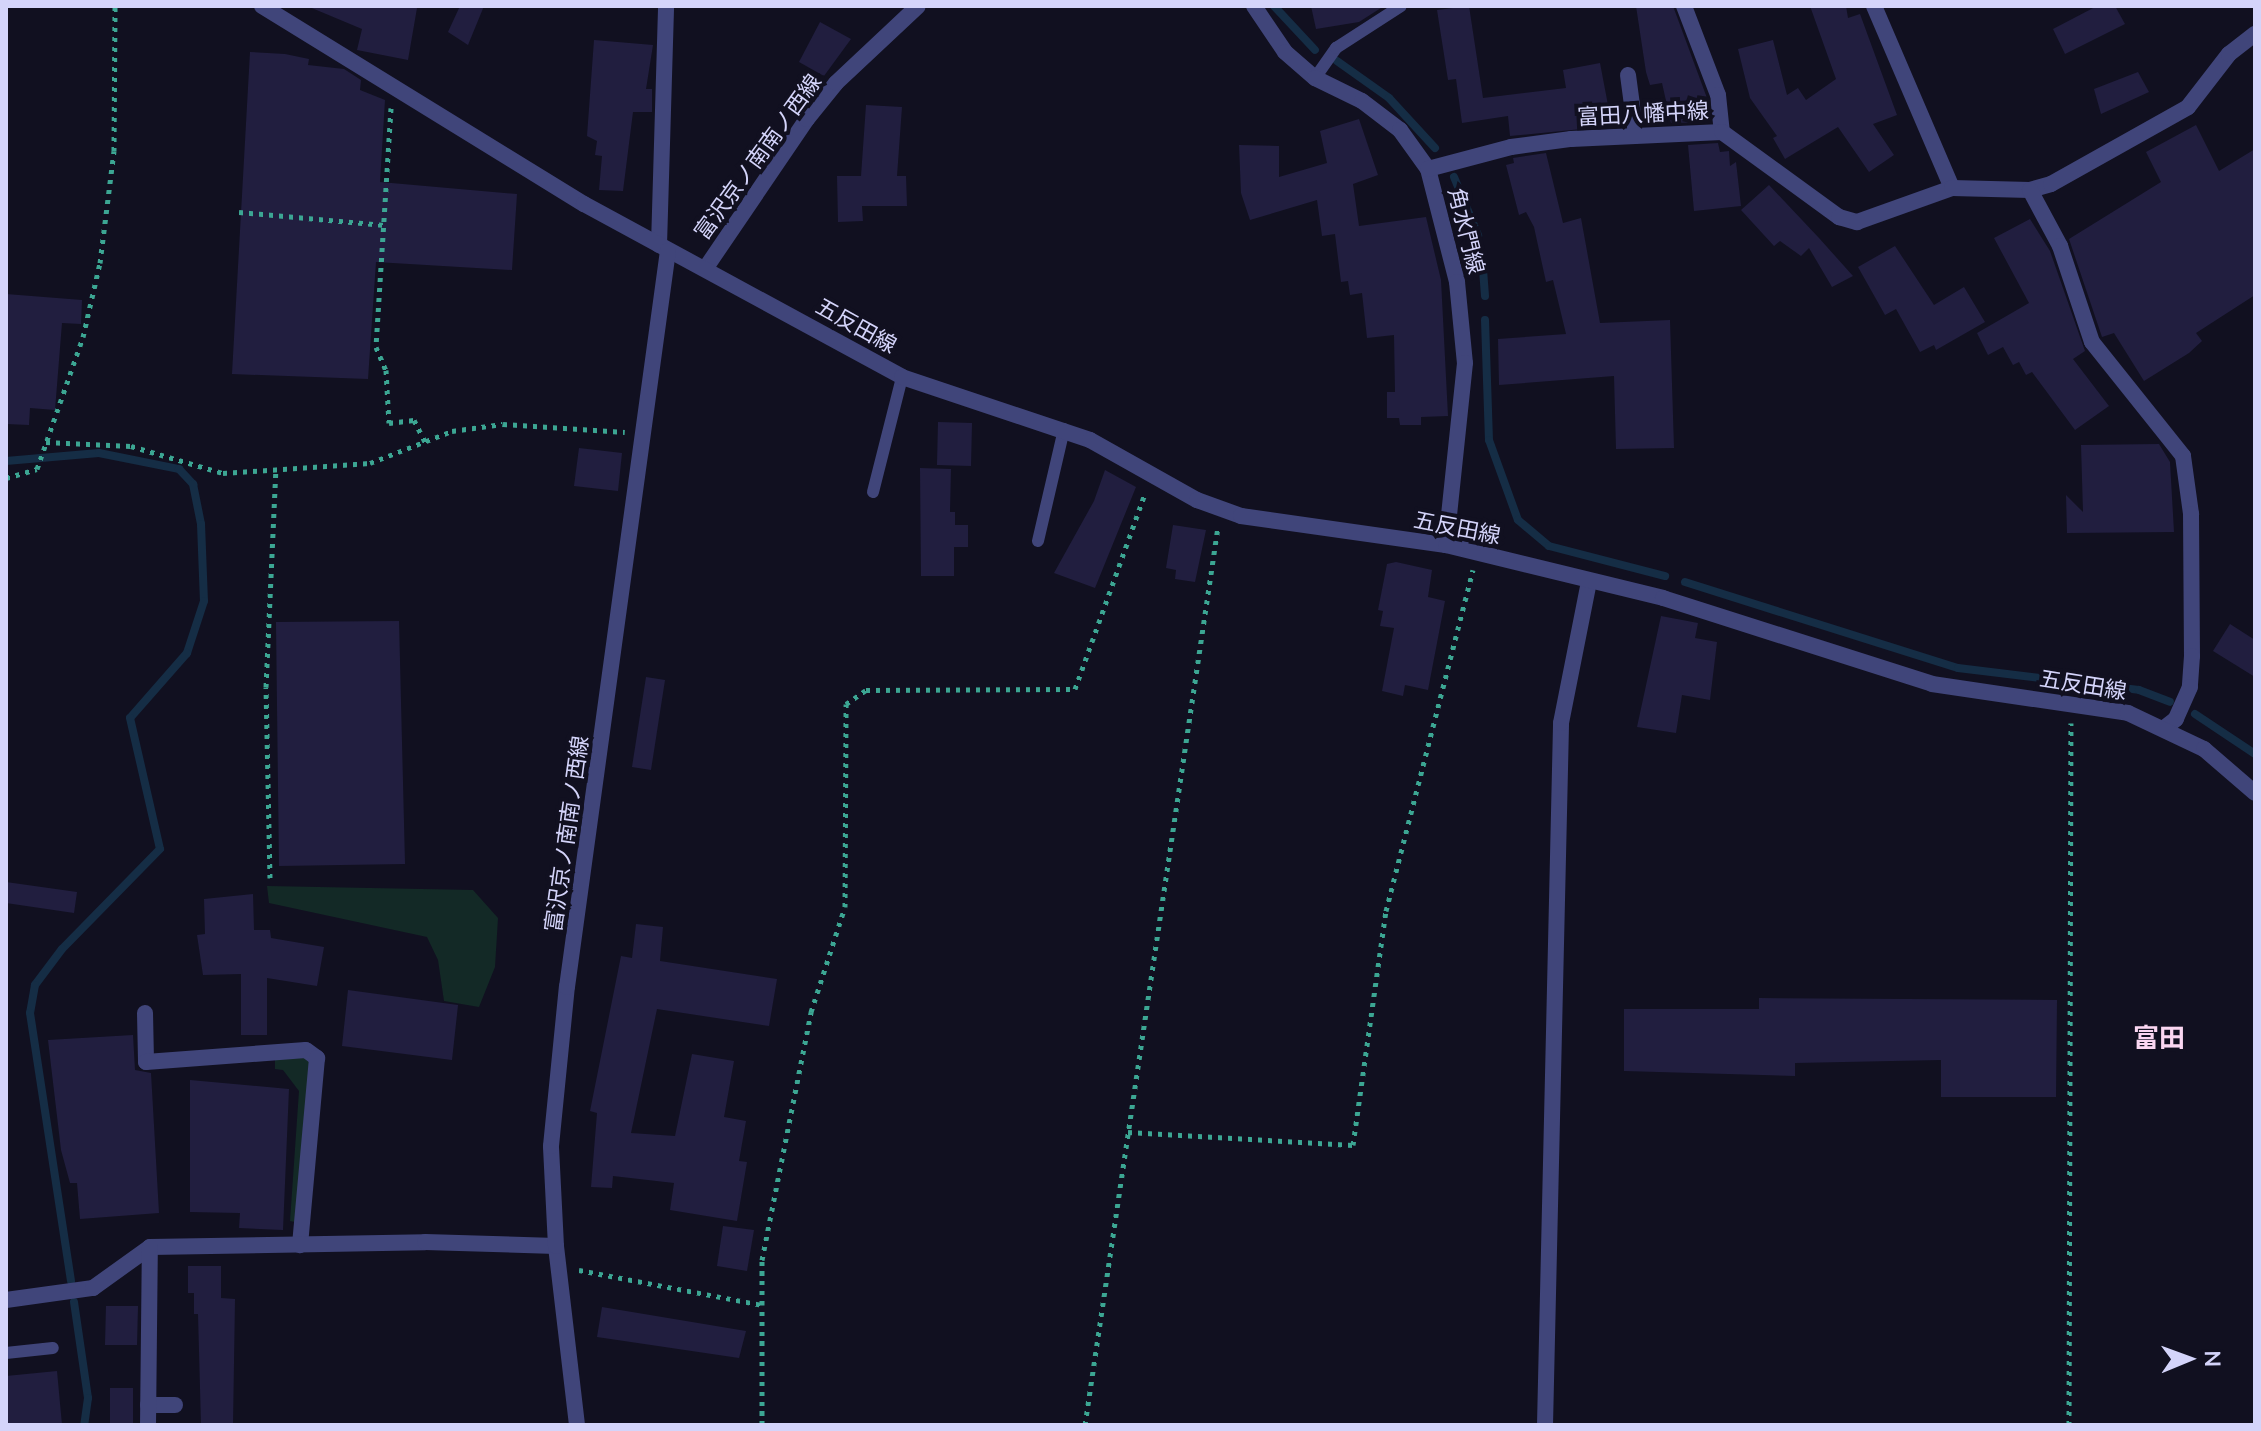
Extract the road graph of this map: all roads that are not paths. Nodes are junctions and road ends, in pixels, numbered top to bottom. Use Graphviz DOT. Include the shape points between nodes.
graph roads {
  1 [pos="262,6"];
  2 [pos="666,6"];
  3 [pos="918,6"];
  4 [pos="1254,6"];
  5 [pos="1401,6"];
  6 [pos="1684,6"];
  7 [pos="1874,6"];
  8 [pos="2255,34"];
  9 [pos="1628,75"];
  10 [pos="1315,78"];
  11 [pos="1722,132"];
  12 [pos="1636,135"];
  13 [pos="1428,169"];
  14 [pos="1952,188"];
  15 [pos="2030,190"];
  16 [pos="664,248"];
  17 [pos="705,269"];
  18 [pos="902,377"];
  19 [pos="1064,429"];
  20 [pos="873,492"];
  21 [pos="1038,541"];
  22 [pos="1446,545"];
  23 [pos="1589,581"];
  24 [pos="2164,728"];
  25 [pos="2255,793"];
  26 [pos="145,1013"];
  27 [pos="300,1245"];
  28 [pos="556,1246"];
  29 [pos="150,1247"];
  30 [pos="6,1300"];
  31 [pos="53,1348"];
  32 [pos="6,1353"];
  33 [pos="148,1405"];
  34 [pos="175,1405"];
  35 [pos="148,1425"];
  36 [pos="577,1425"];
  37 [pos="1545,1425"];
  1 -- 16 [label="street, 五反田線"];
  2 -- 16 [label="street, 富沢京ノ南南ノ西線"];
  3 -- 17 [label="street, 富沢京ノ南南ノ西線" via="836,83"];
  4 -- 10 [label="street, 角水門線" via="1285,52"];
  5 -- 10 [label="lane" via="1336,48"];
  6 -- 11 [label="street" via="1718,95"];
  7 -- 14 [label="street"];
  8 -- 15 [label="street, 富田八幡中線" via="2229,54 2188,107 2051,184"];
  9 -- 12 [label="street"];
  10 -- 13 [label="street, 角水門線" via="1362,101 1400,130"];
  11 -- 12 [label="street, 富田八幡中線"];
  11 -- 14 [label="street, 富田八幡中線" via="1839,217 1857,222"];
  12 -- 13 [label="street, 富田八幡中線" via="1511,147"];
  13 -- 22 [label="street, 角水門線" via="1457,282 1465,363"];
  14 -- 15 [label="street, 富田八幡中線"];
  15 -- 24 [label="street" via="2060,246 2092,342 2183,456 2191,514 2190,687 2176,719"];
  16 -- 17 [label="street, 五反田線"];
  16 -- 28 [label="street, 富沢京ノ南南ノ西線" via="567,987 551,1146"];
  17 -- 18 [label="street, 五反田線"];
  18 -- 19 [label="street, 五反田線"];
  18 -- 20 [label="lane"];
  19 -- 21 [label="lane"];
  19 -- 22 [label="street, 五反田線" via="1221,509 1315,529"];
  22 -- 23 [label="street, 五反田線"];
  23 -- 24 [label="street, 五反田線" via="1663,598 1932,684 2071,702 2128,713"];
  23 -- 37 [label="street" via="1561,723"];
  24 -- 25 [label="street, 五反田線" via="2204,749"];
  26 -- 27 [label="street" via="146,1062 306,1050 317,1058"];
  27 -- 28 [label="street"];
  27 -- 29 [label="street"];
  28 -- 36 [label="street, 富沢京ノ南南ノ西線"];
  29 -- 30 [label="street" via="93,1288"];
  29 -- 33 [label="street"];
  31 -- 32 [label="lane"];
  33 -- 34 [label="street"];
  33 -- 35 [label="street"];
}
